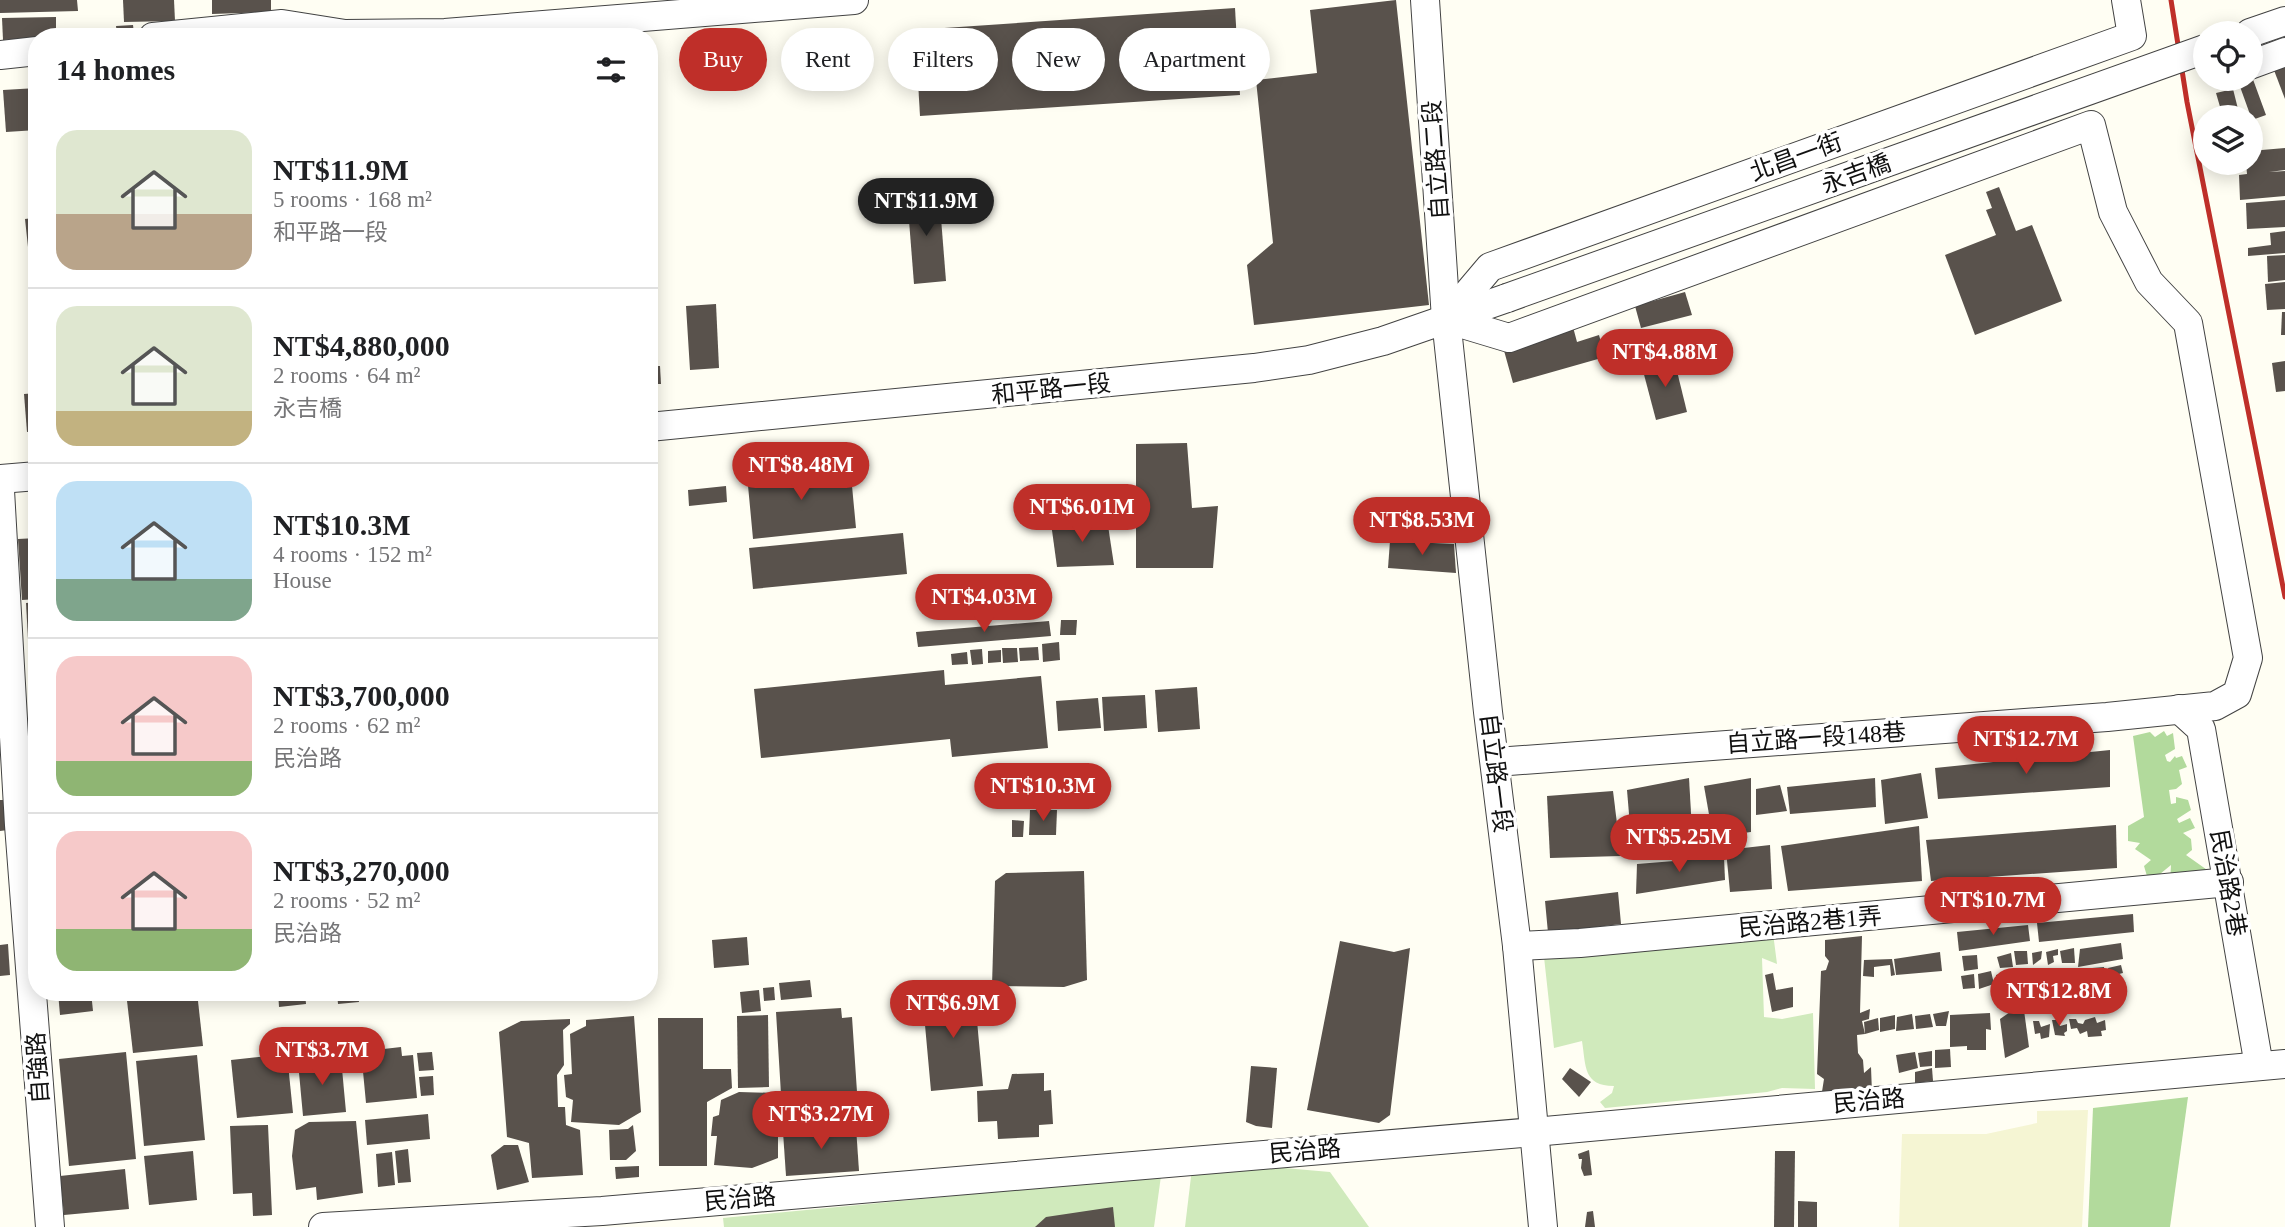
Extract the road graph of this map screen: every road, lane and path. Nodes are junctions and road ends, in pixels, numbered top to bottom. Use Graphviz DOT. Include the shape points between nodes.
graph roads {
  1 [pos="854,0"];
  2 [pos="1425,0"];
  3 [pos="2126,0"];
  4 [pos="2285,21"];
  5 [pos="242,28"];
  6 [pos="307,28"];
  7 [pos="507,28"];
  8 [pos="2263,29"];
  9 [pos="28,52"];
  10 [pos="2285,52"];
  11 [pos="2193,53"];
  12 [pos="0,55"];
  13 [pos="2263,60"];
  14 [pos="1446,319"];
  15 [pos="658,426"];
  16 [pos="28,477"];
  17 [pos="0,479"];
  18 [pos="0,490"];
  19 [pos="2179,709"];
  20 [pos="1496,762"];
  21 [pos="28,825"];
  22 [pos="2229,882"];
  23 [pos="1517,946"];
  24 [pos="38,1001"];
  25 [pos="2272,1065"];
  26 [pos="1534,1132"];
  27 [pos="603,1219"];
  28 [pos="50,1227"];
  29 [pos="323,1227"];
  30 [pos="1543,1227"];
  1 -- 7 [label="street"];
  2 -- 14 [label="street, 自立路二段"];
  3 -- 14 [label="street, 北昌一街" via="2132,36 1490,267"];
  4 -- 8 [label="street"];
  5 -- 6 [label="street" via="282,24"];
  9 -- 12 [label="street"];
  10 -- 13 [label="street"];
  11 -- 14 [label="street, 永吉橋, bridge"];
  14 -- 15 [label="street, 和平路一段" via="1309,360 1254,368"];
  14 -- 19 [label="street, 自立路一段148巷" via="1509,338 2091,125 2113,212 2148,282 2188,323 2248,658 2237,694 2215,706"];
  14 -- 20 [label="street, 自立路一段"];
  16 -- 17 [label="street"];
  18 -- 21 [label="street, 自強路"];
  19 -- 20 [label="street, 自立路一段148巷"];
  19 -- 22 [label="street, 民治路2巷" via="2201,729"];
  20 -- 23 [label="street, 自立路一段"];
  22 -- 23 [label="street, 民治路2巷1弄"];
  22 -- 25 [label="street, 民治路2巷"];
  23 -- 26 [label="street, 自立路一段"];
  24 -- 28 [label="street, 自強路"];
  25 -- 26 [label="street, 民治路"];
  26 -- 27 [label="street, 民治路"];
  26 -- 30 [label="street, 自立路一段"];
  27 -- 29 [label="street, 民治路"];
}
